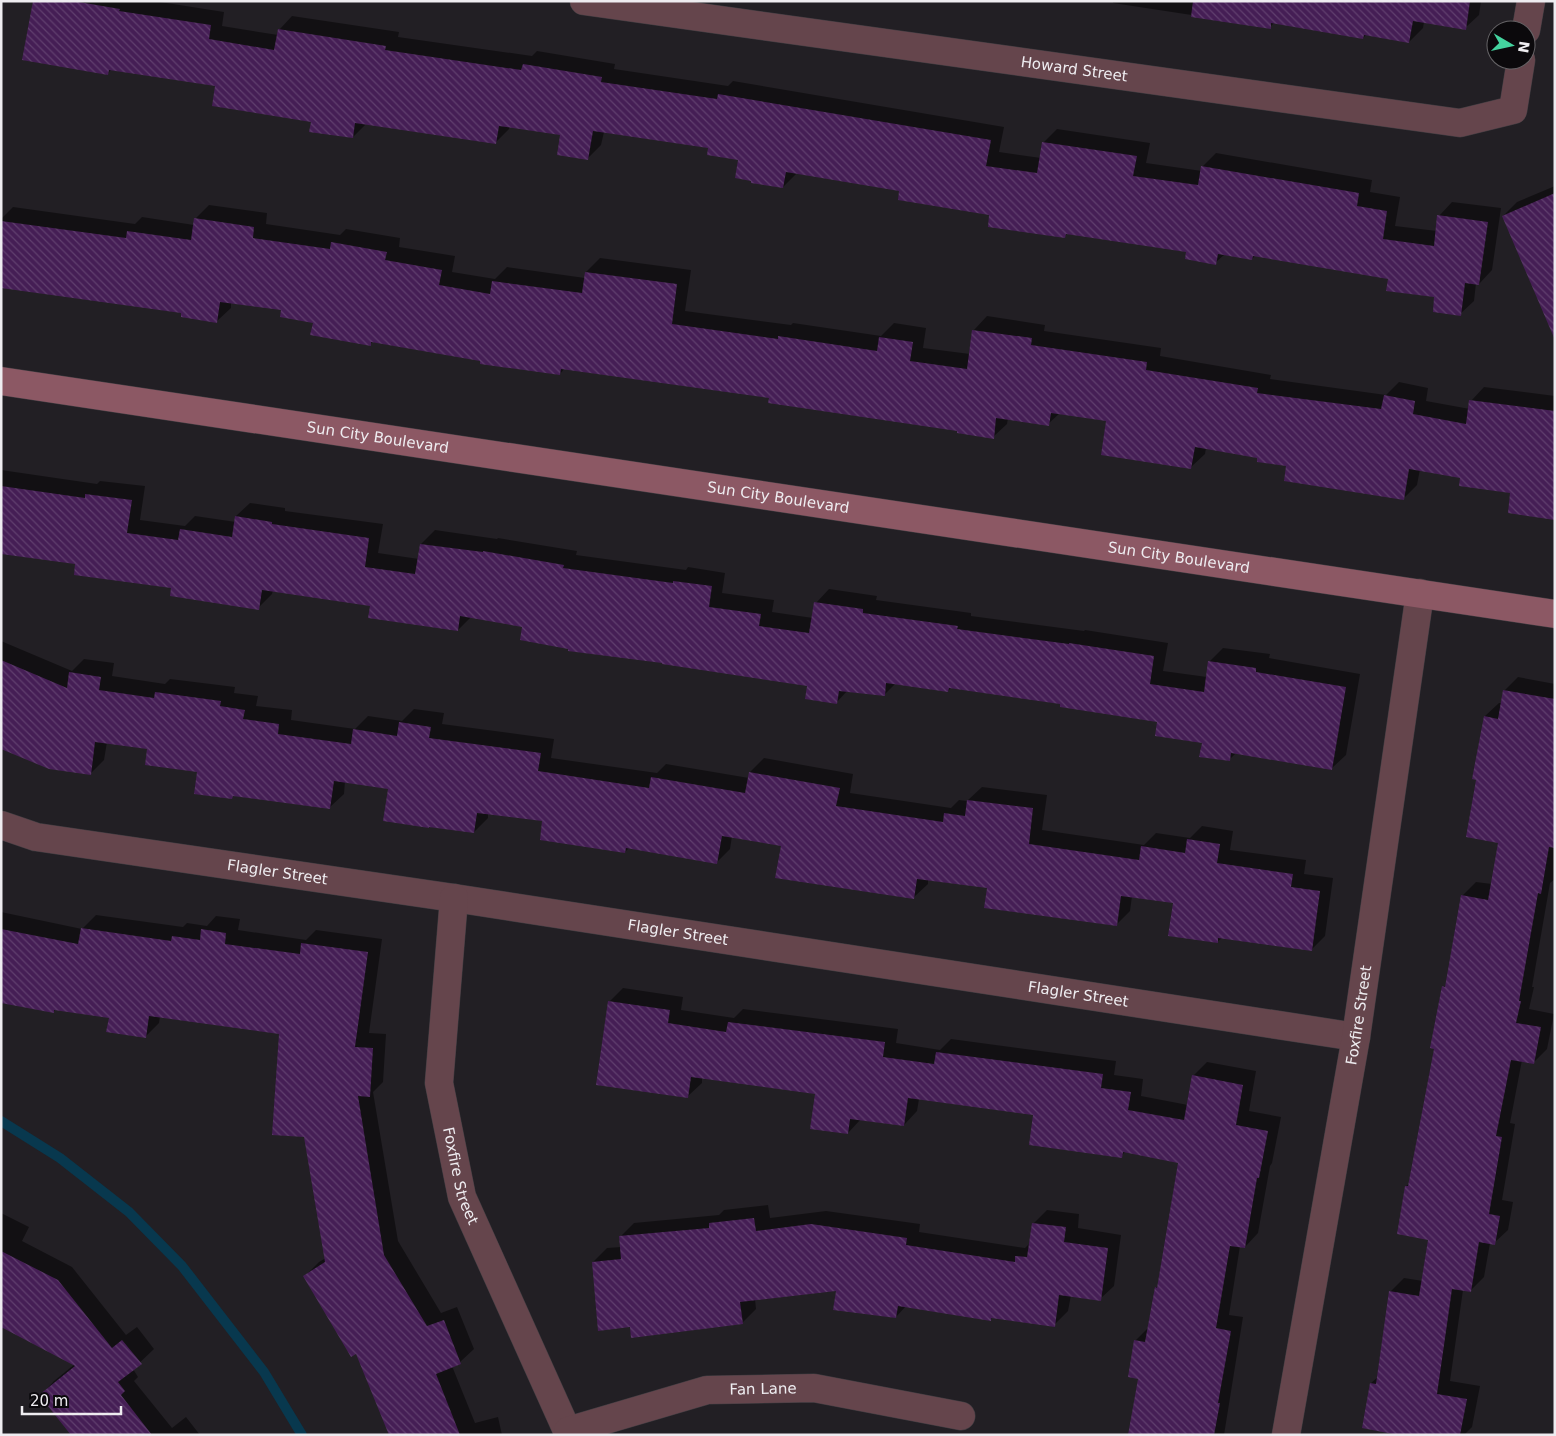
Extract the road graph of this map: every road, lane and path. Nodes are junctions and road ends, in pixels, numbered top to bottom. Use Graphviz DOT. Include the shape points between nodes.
graph roads {
  1 [pos="584,1"];
  2 [pos="1531,1"];
  3 [pos="1528,20"];
  4 [pos="1519,70"];
  5 [pos="1,381"];
  6 [pos="1420,592"];
  7 [pos="1555,614"];
  8 [pos="1,825"];
  9 [pos="454,898"];
  10 [pos="1356,1037"];
  11 [pos="961,1416"];
  12 [pos="568,1433"];
  13 [pos="1286,1435"];
  1 -- 4 [label="street, Howard Street" via="1460,123 1513,110"];
  2 -- 3 [label="street"];
  5 -- 6 [label="street, Sun City Boulevard"];
  6 -- 7 [label="street, Sun City Boulevard"];
  6 -- 10 [label="street, Foxfire Street"];
  8 -- 9 [label="street, Flagler Street" via="36,837"];
  9 -- 10 [label="street, Flagler Street"];
  9 -- 12 [label="street, Foxfire Street" via="439,1083 462,1197"];
  10 -- 13 [label="street, Foxfire Street"];
  11 -- 12 [label="street, Fan Lane" via="814,1388 707,1390"];
}
